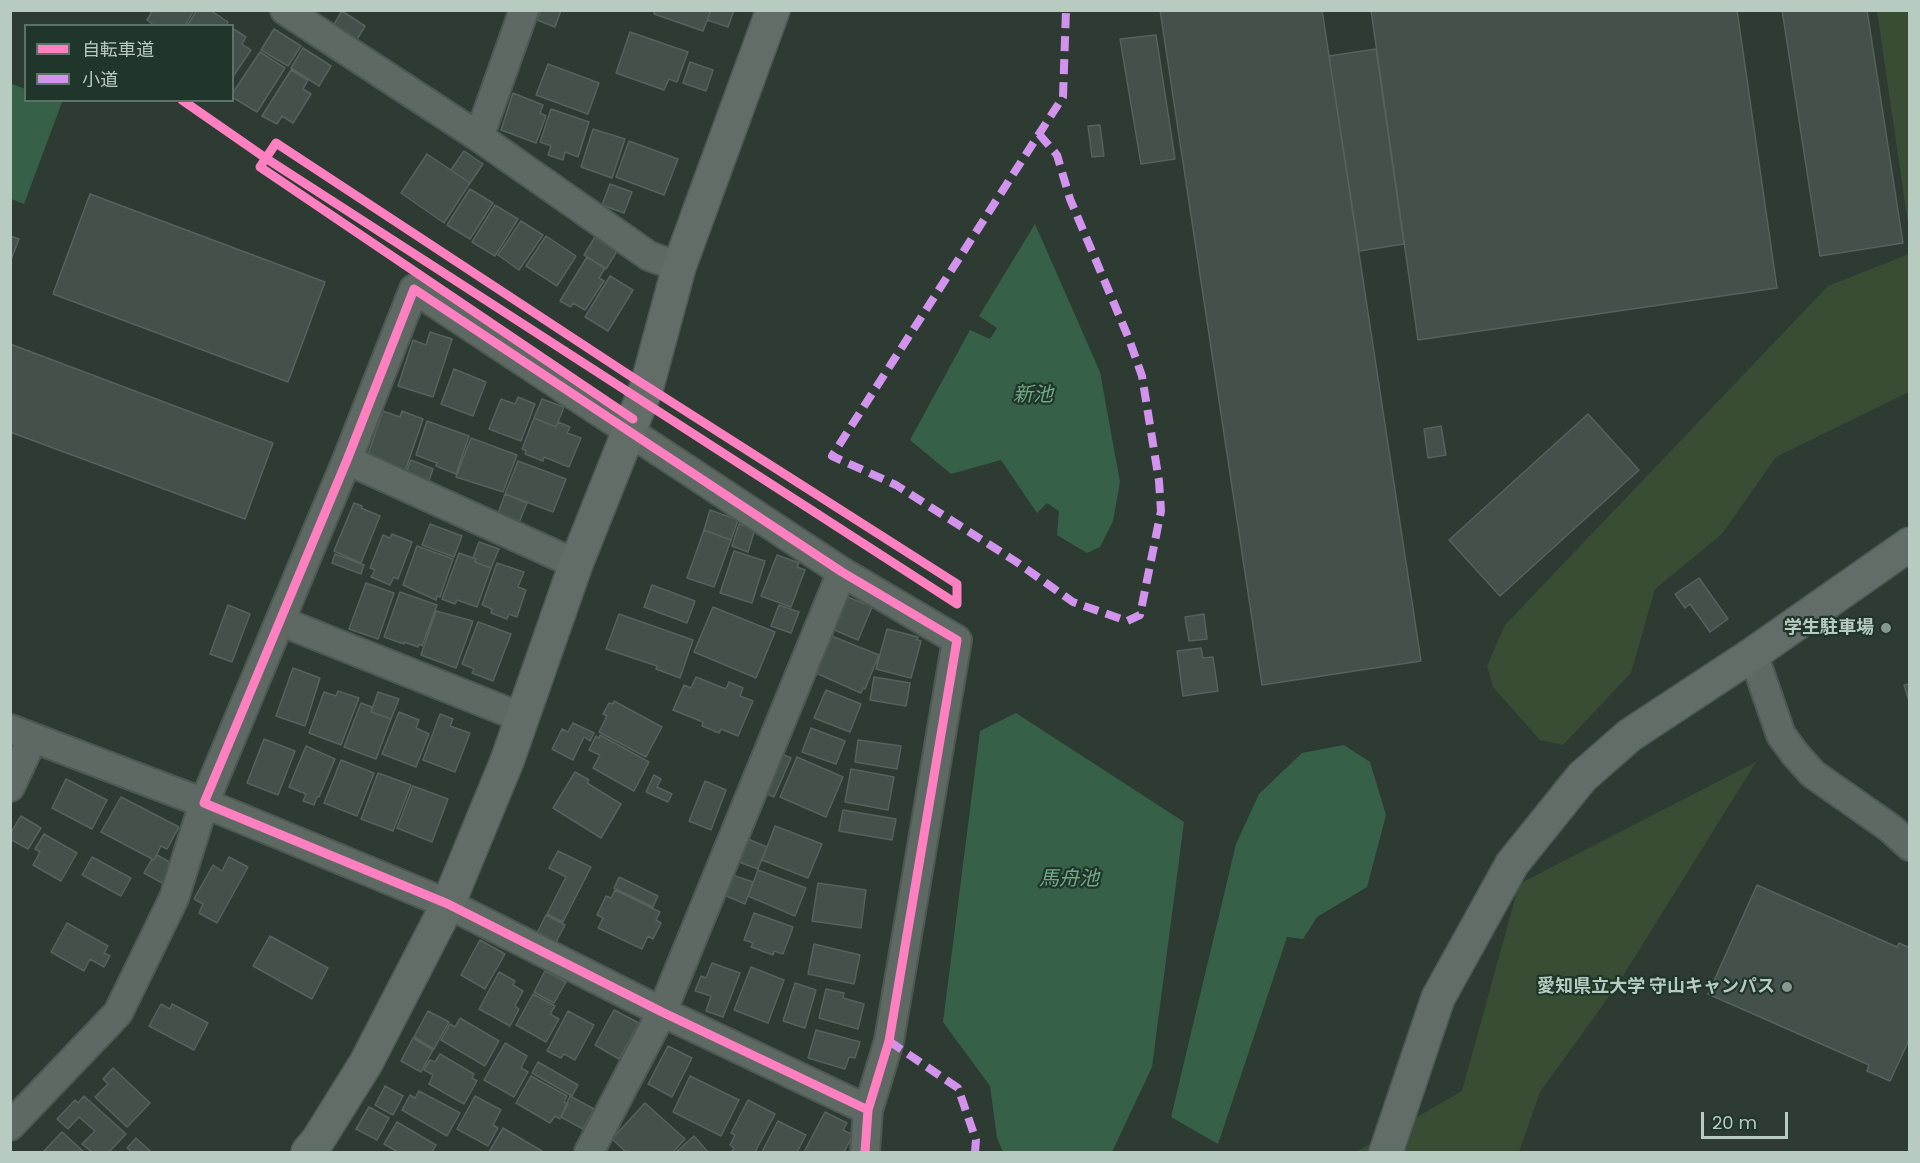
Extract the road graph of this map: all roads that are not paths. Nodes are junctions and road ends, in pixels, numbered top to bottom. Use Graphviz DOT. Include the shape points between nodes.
graph roads {
  1 [pos="285,10"];
  2 [pos="524,10"];
  3 [pos="773,10"];
  4 [pos="478,137"];
  5 [pos="679,267"];
  6 [pos="629,431"];
  7 [pos="346,460"];
  8 [pos="1910,544"];
  9 [pos="576,564"];
  10 [pos="842,572"];
  11 [pos="280,621"];
  12 [pos="1753,654"];
  13 [pos="523,718"];
  14 [pos="22,733"];
  15 [pos="10,787"];
  16 [pos="204,803"];
  17 [pos="1910,846"];
  18 [pos="448,904"];
  19 [pos="662,1012"];
  20 [pos="868,1110"];
  21 [pos="10,1126"];
  22 [pos="308,1152"];
  23 [pos="589,1152"];
  24 [pos="865,1152"];
  25 [pos="1386,1152"];
  1 -- 4 [label="street"];
  2 -- 4 [label="street"];
  3 -- 5 [label="street"];
  4 -- 5 [label="street" via="649,256"];
  5 -- 6 [label="street" via="647,386"];
  6 -- 7 [label="street" via="414,289"];
  6 -- 9 [label="street"];
  6 -- 10 [label="street"];
  7 -- 9 [label="street"];
  7 -- 11 [label="street"];
  8 -- 12 [label="street"];
  9 -- 13 [label="street"];
  10 -- 19 [label="street"];
  10 -- 20 [label="street" via="957,640 889,1041"];
  11 -- 13 [label="street"];
  11 -- 16 [label="street"];
  12 -- 17 [label="street" via="1782,735 1795,754 1813,774"];
  12 -- 25 [label="street" via="1630,735 1582,777 1512,864 1438,998"];
  13 -- 18 [label="street"];
  14 -- 15 [label="street"];
  14 -- 16 [label="street"];
  16 -- 18 [label="street"];
  16 -- 21 [label="street" via="174,898 118,1013"];
  18 -- 19 [label="street"];
  18 -- 22 [label="street" via="366,1063"];
  19 -- 20 [label="street"];
  19 -- 23 [label="street"];
  20 -- 24 [label="street"];
}
